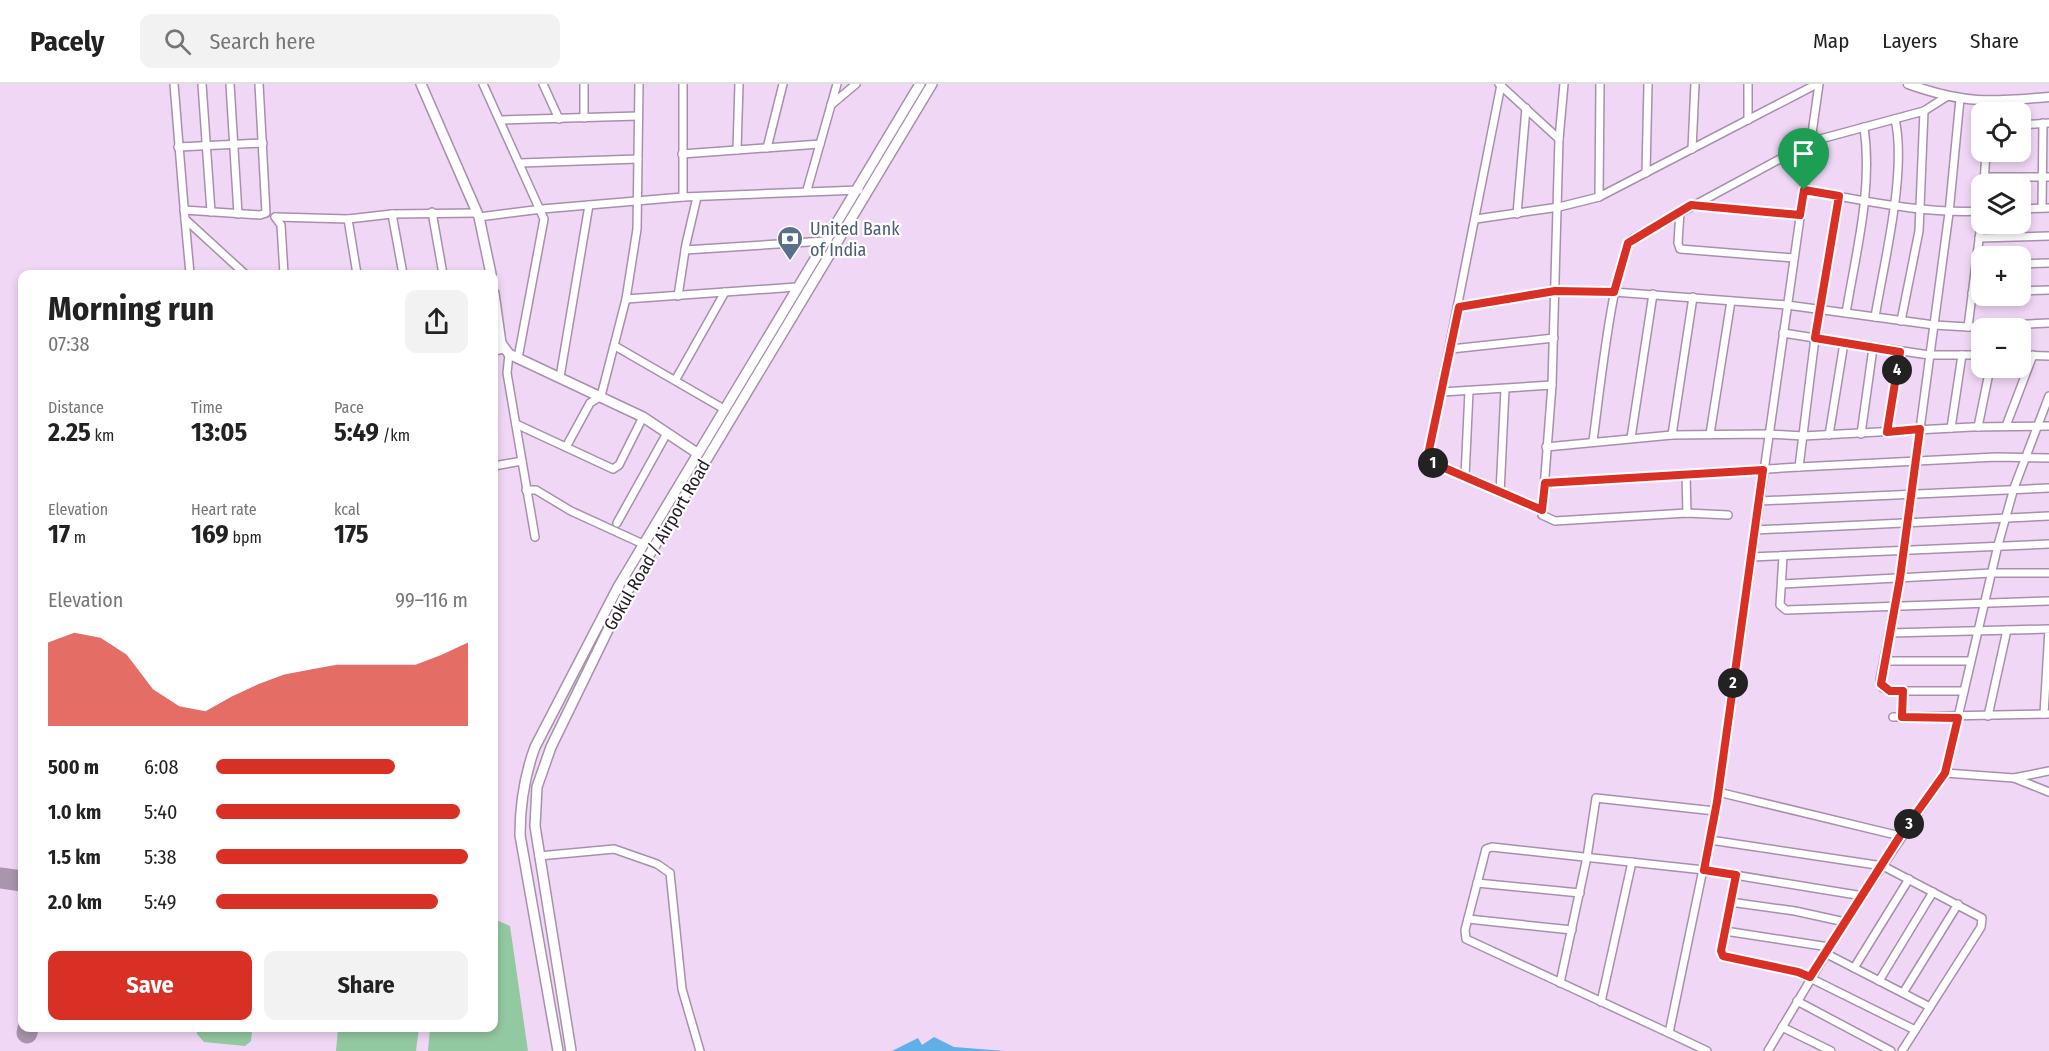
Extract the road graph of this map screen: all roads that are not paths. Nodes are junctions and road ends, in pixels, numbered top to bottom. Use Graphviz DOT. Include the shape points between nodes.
graph roads {
  1 [pos="174,84"];
  2 [pos="202,84"];
  3 [pos="230,84"];
  4 [pos="259,84"];
  5 [pos="421,84"];
  6 [pos="483,84"];
  7 [pos="543,84"];
  8 [pos="584,84"];
  9 [pos="639,84"];
  10 [pos="683,84"];
  11 [pos="739,84"];
  12 [pos="783,84"];
  13 [pos="837,84"];
  14 [pos="856,84"];
  15 [pos="920,84"];
  16 [pos="932,84"];
  17 [pos="1564,84"];
  18 [pos="1600,84"];
  19 [pos="1648,84"];
  20 [pos="1695,84"];
  21 [pos="1748,84"];
  22 [pos="1818,84"];
  23 [pos="1908,84"];
  24 [pos="1500,85"];
  25 [pos="1946,97"];
  26 [pos="2049,98"];
  27 [pos="1960,99"];
  28 [pos="1987,102"];
  29 [pos="831,105"];
  30 [pos="1526,108"];
  31 [pos="1924,111"];
  32 [pos="638,116"];
  33 [pos="559,118"];
  34 [pos="584,118"];
  35 [pos="1895,119"];
  36 [pos="500,120"];
  37 [pos="1749,120"];
  38 [pos="2046,123"];
  39 [pos="2031,124"];
  40 [pos="1864,127"];
  41 [pos="1559,139"];
  42 [pos="1813,141"];
  43 [pos="263,143"];
  44 [pos="234,144"];
  45 [pos="820,144"];
  46 [pos="207,146"];
  47 [pos="178,147"];
  48 [pos="766,148"];
  49 [pos="737,150"];
  50 [pos="1692,150"];
  51 [pos="682,154"];
  52 [pos="638,159"];
  53 [pos="520,163"];
  54 [pos="1646,173"];
  55 [pos="2046,177"];
  56 [pos="2031,178"];
  57 [pos="856,189"];
  58 [pos="807,190"];
  59 [pos="1804,190"];
  60 [pos="867,194"];
  61 [pos="1839,196"];
  62 [pos="683,197"];
  63 [pos="697,197"];
  64 [pos="1599,197"];
  65 [pos="1865,201"];
  66 [pos="638,202"];
  67 [pos="589,205"];
  68 [pos="1691,205"];
  69 [pos="1894,206"];
  70 [pos="1559,207"];
  71 [pos="2046,208"];
  72 [pos="542,209"];
  73 [pos="2031,209"];
  74 [pos="184,210"];
  75 [pos="1921,210"];
  76 [pos="1680,211"];
  77 [pos="211,212"];
  78 [pos="1971,212"];
  79 [pos="267,213"];
  80 [pos="432,213"];
  81 [pos="1949,213"];
  82 [pos="238,214"];
  83 [pos="392,214"];
  84 [pos="1517,214"];
  85 [pos="478,215"];
  86 [pos="1800,215"];
  87 [pos="276,217"];
  88 [pos="185,219"];
  89 [pos="348,219"];
  90 [pos="1476,219"];
  91 [pos="1980,234"];
  92 [pos="2049,236"];
  93 [pos="1979,238"];
  94 [pos="825,241"];
  95 [pos="1979,246"];
  96 [pos="685,250"];
  97 [pos="1794,258"];
  98 [pos="2049,263"];
  99 [pos="2031,264"];
  100 [pos="235,266"];
  101 [pos="190,270"];
  102 [pos="236,270"];
  103 [pos="240,270"];
  104 [pos="284,270"];
  105 [pos="356,270"];
  106 [pos="402,270"];
  107 [pos="442,270"];
  108 [pos="490,270"];
  109 [pos="797,287"];
  110 [pos="2049,290"];
  111 [pos="1555,291"];
  112 [pos="2031,291"];
  113 [pos="725,292"];
  114 [pos="1614,292"];
  115 [pos="1653,294"];
  116 [pos="678,296"];
  117 [pos="1693,297"];
  118 [pos="626,299"];
  119 [pos="1731,301"];
  120 [pos="1971,302"];
  121 [pos="1787,305"];
  122 [pos="1459,307"];
  123 [pos="498,308"];
  124 [pos="1820,310"];
  125 [pos="1846,313"];
  126 [pos="1875,317"];
  127 [pos="1901,321"];
  128 [pos="2049,322"];
  129 [pos="1934,325"];
  130 [pos="1968,327"];
  131 [pos="1783,333"];
  132 [pos="1554,338"];
  133 [pos="1815,338"];
  134 [pos="1844,343"];
  135 [pos="615,346"];
  136 [pos="1873,348"];
  137 [pos="1451,349"];
  138 [pos="498,352"];
  139 [pos="1900,352"];
  140 [pos="510,354"];
  141 [pos="1962,355"];
  142 [pos="1971,355"];
  143 [pos="2033,355"];
  144 [pos="1929,356"];
  145 [pos="2049,356"];
  146 [pos="560,377"];
  147 [pos="1988,378"];
  148 [pos="676,379"];
  149 [pos="1552,385"];
  150 [pos="1505,389"];
  151 [pos="1469,391"];
  152 [pos="1442,392"];
  153 [pos="601,396"];
  154 [pos="2049,396"];
  155 [pos="724,409"];
  156 [pos="643,417"];
  157 [pos="516,424"];
  158 [pos="2006,426"];
  159 [pos="2037,426"];
  160 [pos="2049,426"];
  161 [pos="1978,427"];
  162 [pos="1951,428"];
  163 [pos="1920,429"];
  164 [pos="1887,432"];
  165 [pos="667,433"];
  166 [pos="1710,434"];
  167 [pos="1769,434"];
  168 [pos="1860,434"];
  169 [pos="1672,435"];
  170 [pos="1829,435"];
  171 [pos="1803,436"];
  172 [pos="1631,438"];
  173 [pos="1593,441"];
  174 [pos="566,447"];
  175 [pos="1546,447"];
  176 [pos="697,453"];
  177 [pos="2026,457"];
  178 [pos="2049,458"];
  179 [pos="522,461"];
  180 [pos="1916,461"];
  181 [pos="498,465"];
  182 [pos="1799,467"];
  183 [pos="1763,470"];
  184 [pos="1686,475"];
  185 [pos="1465,477"];
  186 [pos="1545,483"];
  187 [pos="2014,488"];
  188 [pos="2049,488"];
  189 [pos="526,490"];
  190 [pos="1500,493"];
  191 [pos="1911,494"];
  192 [pos="1759,501"];
  193 [pos="1542,510"];
  194 [pos="1687,513"];
  195 [pos="1728,514"];
  196 [pos="2049,516"];
  197 [pos="2006,518"];
  198 [pos="616,523"];
  199 [pos="1907,523"];
  200 [pos="1755,530"];
  201 [pos="535,537"];
  202 [pos="644,544"];
  203 [pos="2049,544"];
  204 [pos="1998,545"];
  205 [pos="1904,549"];
  206 [pos="1783,556"];
  207 [pos="1751,557"];
  208 [pos="1992,573"];
  209 [pos="2049,573"];
  210 [pos="1900,578"];
  211 [pos="1782,584"];
  212 [pos="2049,601"];
  213 [pos="1984,603"];
  214 [pos="1895,605"];
  215 [pos="2007,630"];
  216 [pos="1977,631"];
  217 [pos="1889,633"];
  218 [pos="2049,659"];
  219 [pos="1884,661"];
  220 [pos="1971,661"];
  221 [pos="2048,685"];
  222 [pos="1903,691"];
  223 [pos="1964,691"];
  224 [pos="2046,714"];
  225 [pos="1988,716"];
  226 [pos="1893,717"];
  227 [pos="1902,717"];
  228 [pos="1958,718"];
  229 [pos="526,771"];
  230 [pos="2049,771"];
  231 [pos="1945,773"];
  232 [pos="542,774"];
  233 [pos="2013,778"];
  234 [pos="523,784"];
  235 [pos="537,787"];
  236 [pos="1718,792"];
  237 [pos="2049,792"];
  238 [pos="1715,812"];
  239 [pos="1900,836"];
  240 [pos="1710,840"];
  241 [pos="539,856"];
  242 [pos="1587,857"];
  243 [pos="1632,862"];
  244 [pos="1883,866"];
  245 [pos="1704,870"];
  246 [pos="1736,875"];
  247 [pos="1909,879"];
  248 [pos="1477,883"];
  249 [pos="1933,891"];
  250 [pos="1580,893"];
  251 [pos="1863,897"];
  252 [pos="1730,902"];
  253 [pos="1958,904"];
  254 [pos="1468,919"];
  255 [pos="1845,922"];
  256 [pos="1572,930"];
  257 [pos="1725,931"];
  258 [pos="1827,950"];
  259 [pos="1854,968"];
  260 [pos="1810,977"];
  261 [pos="1879,981"];
  262 [pos="1560,983"];
  263 [pos="1903,993"];
  264 [pos="1797,1001"];
  265 [pos="1601,1002"];
  266 [pos="1930,1007"];
  267 [pos="1782,1027"];
  268 [pos="1916,1030"];
  269 [pos="1669,1033"];
  270 [pos="558,1051"];
  271 [pos="571,1051"];
  272 [pos="700,1051"];
  273 [pos="1707,1051"];
  274 [pos="1768,1051"];
  275 [pos="1831,1051"];
  276 [pos="1891,1051"];
  277 [pos="1902,1051"];
  1 -- 47 [label="street"];
  2 -- 46 [label="street"];
  3 -- 44 [label="street"];
  4 -- 43 [label="street"];
  5 -- 85 [label="main road"];
  6 -- 36 [label="street"];
  7 -- 33 [label="street"];
  8 -- 34 [label="street"];
  9 -- 32 [label="street"];
  10 -- 51 [label="street"];
  11 -- 49 [label="street"];
  12 -- 48 [label="street"];
  13 -- 29 [label="street"];
  14 -- 29 [label="street"];
  15 -- 57 [label="main road"];
  16 -- 60 [label="main road, Gokul Road / Airport Road"];
  17 -- 41 [label="street"];
  18 -- 64 [label="street"];
  19 -- 54 [label="street"];
  20 -- 50 [label="street"];
  21 -- 37 [label="street"];
  22 -- 37 [label="street"];
  22 -- 42 [label="street"];
  23 -- 25 [label="street"];
  24 -- 30 [label="street"];
  24 -- 90 [label="street"];
  25 -- 27 [label="street"];
  25 -- 31 [label="street"];
  26 -- 28 [label="street"];
  27 -- 28 [label="street"];
  27 -- 81 [label="street"];
  29 -- 45 [label="street"];
  30 -- 41 [label="street"];
  30 -- 84 [label="street"];
  31 -- 35 [label="street"];
  31 -- 75 [label="street"];
  32 -- 34 [label="street"];
  32 -- 52 [label="street"];
  33 -- 34 [label="street"];
  33 -- 36 [label="street"];
  35 -- 40 [label="street"];
  35 -- 69 [label="street" via="1898,142"];
  36 -- 53 [label="street"];
  37 -- 50 [label="street"];
  38 -- 39 [label="street"];
  38 -- 55 [label="street"];
  40 -- 42 [label="street"];
  40 -- 65 [label="street"];
  41 -- 70 [label="street"];
  42 -- 59 [label="street"];
  42 -- 68 [label="street"];
  43 -- 44 [label="street"];
  43 -- 79 [label="street"];
  44 -- 46 [label="street"];
  44 -- 82 [label="street"];
  45 -- 48 [label="street"];
  45 -- 58 [label="street"];
  46 -- 47 [label="street"];
  46 -- 77 [label="street"];
  47 -- 74 [label="street"];
  48 -- 49 [label="street"];
  49 -- 51 [label="street"];
  50 -- 54 [label="street"];
  51 -- 62 [label="street"];
  52 -- 53 [label="street"];
  52 -- 66 [label="street"];
  53 -- 72 [label="street"];
  54 -- 64 [label="street"];
  55 -- 56 [label="street"];
  55 -- 71 [label="street"];
  57 -- 58 [label="street"];
  57 -- 60 [label="street"];
  57 -- 94 [label="main road"];
  58 -- 63 [label="street"];
  59 -- 61 [label="street"];
  59 -- 86 [label="street"];
  60 -- 232 [label="main road, Gokul Road / Airport Road" via="624,597 551,747"];
  61 -- 65 [label="street"];
  61 -- 124 [label="street"];
  62 -- 63 [label="street"];
  62 -- 66 [label="street"];
  63 -- 96 [label="street"];
  64 -- 70 [label="street"];
  65 -- 69 [label="street"];
  65 -- 125 [label="street"];
  66 -- 67 [label="street"];
  66 -- 118 [label="street"];
  67 -- 72 [label="street"];
  67 -- 146 [label="street"];
  68 -- 76 [label="street"];
  68 -- 86 [label="street"];
  69 -- 75 [label="street"];
  69 -- 126 [label="street"];
  70 -- 84 [label="street"];
  70 -- 111 [label="street"];
  71 -- 73 [label="street"];
  72 -- 85 [label="street"];
  72 -- 140 [label="street" via="544,226"];
  74 -- 77 [label="street"];
  74 -- 88 [label="street"];
  75 -- 81 [label="street"];
  75 -- 127 [label="street"];
  76 -- 97 [label="street" via="1680,249"];
  76 -- 114 [label="street" via="1628,243"];
  77 -- 82 [label="street"];
  78 -- 81 [label="street"];
  79 -- 82 [label="street"];
  79 -- 87 [label="street"];
  80 -- 83 [label="street"];
  80 -- 85 [label="street"];
  80 -- 107 [label="street"];
  81 -- 129 [label="street"];
  83 -- 89 [label="street"];
  83 -- 106 [label="street"];
  84 -- 90 [label="street"];
  85 -- 108 [label="main road"];
  86 -- 97 [label="street"];
  87 -- 89 [label="street"];
  87 -- 104 [label="street" via="281,225"];
  88 -- 100 [label="street"];
  88 -- 101 [label="street"];
  89 -- 105 [label="street"];
  90 -- 122 [label="street"];
  91 -- 93 [label="street"];
  92 -- 93 [label="street"];
  93 -- 95 [label="street"];
  94 -- 96 [label="street"];
  94 -- 109 [label="main road"];
  96 -- 116 [label="street"];
  97 -- 121 [label="street"];
  98 -- 99 [label="street"];
  100 -- 102 [label="street"];
  100 -- 103 [label="street"];
  109 -- 113 [label="street"];
  109 -- 155 [label="main road"];
  110 -- 112 [label="street"];
  111 -- 114 [label="street"];
  111 -- 122 [label="street"];
  111 -- 132 [label="street"];
  113 -- 116 [label="street"];
  113 -- 148 [label="street"];
  114 -- 115 [label="street"];
  114 -- 173 [label="street"];
  115 -- 117 [label="street"];
  115 -- 172 [label="street"];
  116 -- 118 [label="street"];
  117 -- 119 [label="street"];
  117 -- 169 [label="street"];
  118 -- 135 [label="street"];
  119 -- 121 [label="street"];
  119 -- 166 [label="street"];
  120 -- 130 [label="street"];
  121 -- 124 [label="street"];
  121 -- 131 [label="street"];
  122 -- 137 [label="street"];
  123 -- 140 [label="main road"];
  124 -- 125 [label="street"];
  124 -- 133 [label="street"];
  125 -- 126 [label="street"];
  126 -- 127 [label="street"];
  127 -- 129 [label="street"];
  128 -- 130 [label="street"];
  129 -- 130 [label="street"];
  129 -- 144 [label="street"];
  131 -- 133 [label="street"];
  131 -- 167 [label="street"];
  132 -- 137 [label="street"];
  132 -- 149 [label="street"];
  133 -- 134 [label="street"];
  133 -- 171 [label="street"];
  134 -- 136 [label="street"];
  134 -- 170 [label="street"];
  135 -- 148 [label="street"];
  135 -- 153 [label="street"];
  136 -- 139 [label="street"];
  136 -- 168 [label="street"];
  137 -- 152 [label="street"];
  138 -- 140 [label="street"];
  139 -- 144 [label="street"];
  139 -- 164 [label="street"];
  140 -- 146 [label="main road"];
  140 -- 157 [label="street" via="507,373"];
  141 -- 142 [label="street"];
  141 -- 144 [label="street"];
  141 -- 162 [label="street"];
  143 -- 145 [label="street"];
  143 -- 158 [label="street"];
  144 -- 163 [label="street"];
  146 -- 153 [label="main road"];
  147 -- 161 [label="street"];
  148 -- 155 [label="street"];
  149 -- 150 [label="street"];
  149 -- 175 [label="street"];
  150 -- 151 [label="street"];
  150 -- 190 [label="street"];
  151 -- 152 [label="street"];
  151 -- 185 [label="street"];
  152 -- 185 [label="street" via="1429,460"];
  153 -- 156 [label="main road"];
  153 -- 174 [label="street" via="591,403"];
  154 -- 159 [label="street"];
  155 -- 176 [label="main road"];
  156 -- 165 [label="main road"];
  156 -- 174 [label="street" via="613,470"];
  157 -- 174 [label="street"];
  157 -- 179 [label="street"];
  158 -- 159 [label="street"];
  158 -- 161 [label="street"];
  159 -- 160 [label="street"];
  159 -- 177 [label="street"];
  161 -- 162 [label="street"];
  162 -- 163 [label="street"];
  163 -- 164 [label="street"];
  163 -- 180 [label="street"];
  164 -- 168 [label="street"];
  165 -- 176 [label="main road"];
  165 -- 198 [label="street"];
  166 -- 167 [label="street"];
  166 -- 169 [label="street"];
  167 -- 171 [label="street"];
  167 -- 183 [label="street"];
  168 -- 170 [label="street"];
  169 -- 172 [label="street"];
  170 -- 171 [label="street"];
  171 -- 182 [label="street"];
  172 -- 173 [label="street"];
  173 -- 175 [label="street"];
  175 -- 186 [label="street"];
  176 -- 202 [label="main road"];
  177 -- 178 [label="street"];
  177 -- 180 [label="street"];
  177 -- 187 [label="street"];
  179 -- 181 [label="street"];
  179 -- 189 [label="street"];
  180 -- 182 [label="street"];
  180 -- 191 [label="street"];
  182 -- 183 [label="street"];
  183 -- 184 [label="street"];
  183 -- 192 [label="street"];
  184 -- 186 [label="street"];
  184 -- 194 [label="street"];
  185 -- 190 [label="street"];
  186 -- 193 [label="street"];
  187 -- 188 [label="street"];
  187 -- 191 [label="street"];
  187 -- 197 [label="street"];
  189 -- 201 [label="street"];
  189 -- 202 [label="street" via="536,490 571,511"];
  190 -- 193 [label="street"];
  191 -- 192 [label="street"];
  191 -- 199 [label="street"];
  192 -- 200 [label="street"];
  193 -- 194 [label="street" via="1545,519 1555,521"];
  194 -- 195 [label="street"];
  196 -- 197 [label="street"];
  197 -- 199 [label="street"];
  197 -- 204 [label="street"];
  199 -- 200 [label="street"];
  199 -- 205 [label="street"];
  200 -- 207 [label="street"];
  202 -- 229 [label="main road" via="590,640"];
  203 -- 204 [label="street"];
  204 -- 205 [label="street"];
  204 -- 208 [label="street"];
  205 -- 206 [label="street"];
  205 -- 210 [label="street"];
  206 -- 207 [label="street"];
  206 -- 211 [label="street"];
  207 -- 236 [label="street"];
  208 -- 209 [label="street"];
  208 -- 210 [label="street"];
  208 -- 213 [label="street"];
  210 -- 211 [label="street"];
  210 -- 214 [label="street"];
  211 -- 214 [label="street" via="1780,605 1786,610"];
  212 -- 213 [label="street"];
  213 -- 214 [label="street"];
  213 -- 216 [label="street"];
  214 -- 217 [label="street"];
  215 -- 216 [label="street"];
  215 -- 218 [label="street" via="2049,629"];
  215 -- 225 [label="street"];
  216 -- 217 [label="street"];
  216 -- 220 [label="street"];
  217 -- 219 [label="street"];
  218 -- 221 [label="street"];
  219 -- 220 [label="street"];
  219 -- 222 [label="street" via="1881,684 1890,691"];
  220 -- 223 [label="street"];
  221 -- 224 [label="street"];
  222 -- 223 [label="street"];
  222 -- 227 [label="street"];
  223 -- 228 [label="street"];
  224 -- 225 [label="street"];
  225 -- 228 [label="street"];
  226 -- 227 [label="street"];
  227 -- 228 [label="street"];
  228 -- 231 [label="street"];
  229 -- 232 [label="main road"];
  229 -- 234 [label="main road"];
  230 -- 233 [label="street"];
  231 -- 233 [label="street"];
  231 -- 239 [label="street"];
  232 -- 235 [label="main road, Gokul Road / Airport Road"];
  233 -- 237 [label="street"];
  234 -- 235 [label="main road"];
  234 -- 270 [label="main road" via="520,835"];
  235 -- 241 [label="main road, Gokul Road / Airport Road" via="535,826"];
  236 -- 238 [label="street"];
  236 -- 239 [label="street"];
  238 -- 240 [label="street"];
  238 -- 242 [label="street" via="1596,798"];
  239 -- 244 [label="street"];
  240 -- 244 [label="street"];
  240 -- 245 [label="street"];
  241 -- 271 [label="main road, Gokul Road / Airport Road"];
  241 -- 272 [label="street" via="614,849 657,864 670,873 682,989"];
  242 -- 243 [label="street"];
  242 -- 248 [label="street" via="1488,847"];
  242 -- 250 [label="street"];
  243 -- 245 [label="street"];
  243 -- 265 [label="street"];
  244 -- 247 [label="street"];
  244 -- 251 [label="street"];
  245 -- 246 [label="street"];
  245 -- 269 [label="street"];
  246 -- 251 [label="street"];
  246 -- 252 [label="street"];
  247 -- 249 [label="street"];
  247 -- 259 [label="street"];
  248 -- 250 [label="street"];
  248 -- 254 [label="street"];
  249 -- 253 [label="street"];
  249 -- 261 [label="street"];
  250 -- 256 [label="street"];
  251 -- 255 [label="street"];
  252 -- 255 [label="street"];
  252 -- 257 [label="street"];
  253 -- 263 [label="street"];
  253 -- 266 [label="street" via="1978,915 1982,922"];
  254 -- 256 [label="street"];
  254 -- 262 [label="street" via="1466,939"];
  255 -- 258 [label="street"];
  256 -- 262 [label="street"];
  257 -- 258 [label="street"];
  257 -- 260 [label="street" via="1723,956"];
  258 -- 259 [label="street"];
  258 -- 260 [label="street"];
  259 -- 261 [label="street"];
  260 -- 264 [label="street"];
  260 -- 268 [label="street"];
  261 -- 263 [label="street"];
  262 -- 265 [label="street"];
  263 -- 266 [label="street"];
  264 -- 267 [label="street"];
  264 -- 276 [label="street"];
  265 -- 269 [label="street"];
  266 -- 268 [label="street"];
  267 -- 274 [label="street"];
  267 -- 275 [label="street"];
  268 -- 277 [label="street"];
  269 -- 273 [label="street"];
}
